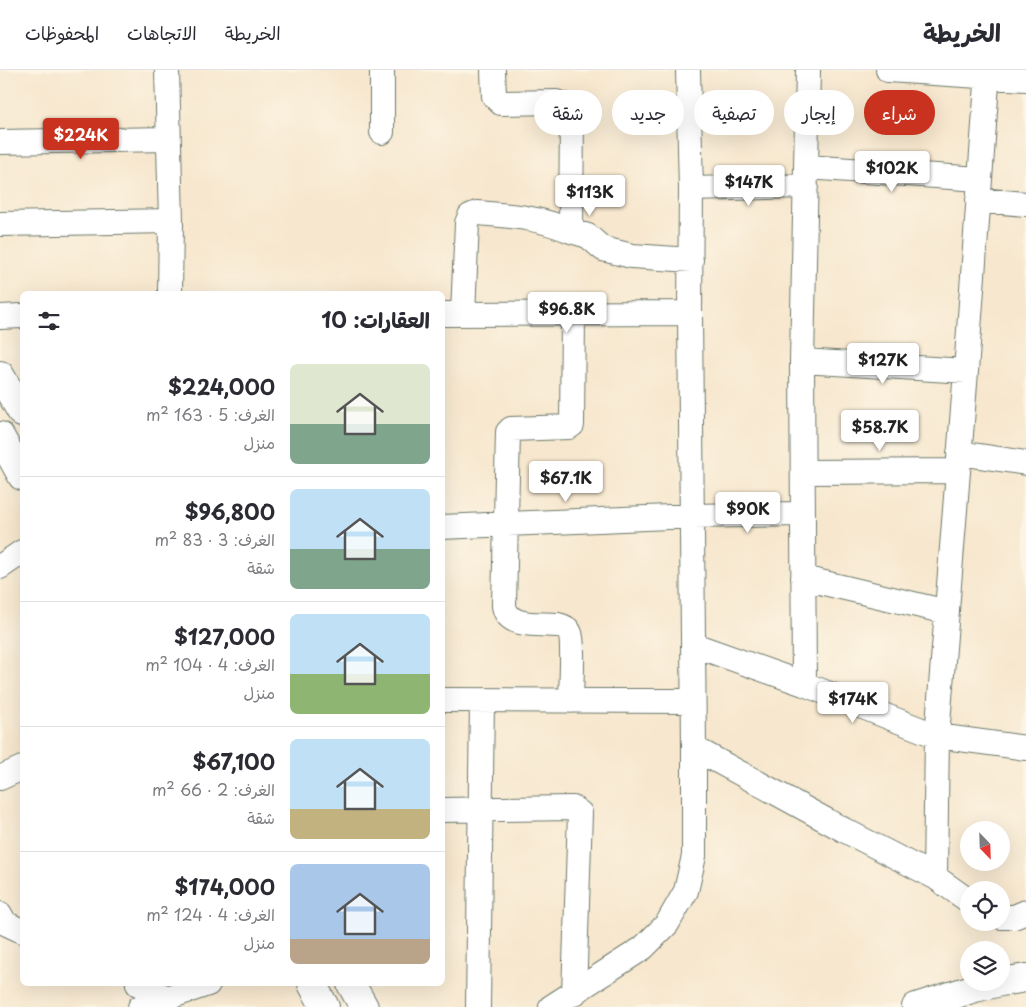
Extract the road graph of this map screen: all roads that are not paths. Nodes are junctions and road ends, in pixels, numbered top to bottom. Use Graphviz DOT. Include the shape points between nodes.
graph roads {
  1 [pos="167,70"];
  2 [pos="382,70"];
  3 [pos="493,70"];
  4 [pos="688,70"];
  5 [pos="808,70"];
  6 [pos="888,70"];
  7 [pos="988,73"];
  8 [pos="1026,79"];
  9 [pos="382,132"];
  10 [pos="168,139"];
  11 [pos="0,142"];
  12 [pos="806,177"];
  13 [pos="691,189"];
  14 [pos="978,190"];
  15 [pos="1026,204"];
  16 [pos="170,221"];
  17 [pos="0,224"];
  18 [pos="571,231"];
  19 [pos="691,260"];
  20 [pos="170,291"];
  21 [pos="690,313"];
  22 [pos="453,314"];
  23 [pos="573,314"];
  24 [pos="20,316"];
  25 [pos="0,317"];
  26 [pos="802,361"];
  27 [pos="966,371"];
  28 [pos="0,375"];
  29 [pos="20,410"];
  30 [pos="0,436"];
  31 [pos="959,462"];
  32 [pos="1026,463"];
  33 [pos="20,472"];
  34 [pos="803,472"];
  35 [pos="803,514"];
  36 [pos="692,516"];
  37 [pos="506,525"];
  38 [pos="445,527"];
  39 [pos="20,553"];
  40 [pos="0,567"];
  41 [pos="803,578"];
  42 [pos="947,612"];
  43 [pos="694,645"];
  44 [pos="804,684"];
  45 [pos="445,700"];
  46 [pos="482,700"];
  47 [pos="571,701"];
  48 [pos="693,701"];
  49 [pos="937,736"];
  50 [pos="694,748"];
  51 [pos="1026,748"];
  52 [pos="20,769"];
  53 [pos="0,778"];
  54 [pos="481,808"];
  55 [pos="445,810"];
  56 [pos="935,877"];
  57 [pos="960,895"];
  58 [pos="1026,912"];
  59 [pos="0,914"];
  60 [pos="1010,917"];
  61 [pos="20,930"];
  62 [pos="1026,978"];
  63 [pos="1010,981"];
  64 [pos="142,986"];
  65 [pos="202,986"];
  66 [pos="313,986"];
  67 [pos="352,986"];
  68 [pos="966,991"];
  69 [pos="574,994"];
  70 [pos="168,998"];
  71 [pos="140,1007"];
  72 [pos="326,1007"];
  73 [pos="364,1007"];
  74 [pos="478,1007"];
  75 [pos="551,1007"];
  76 [pos="916,1007"];
  1 -- 10 [label="street"];
  2 -- 9 [label="street"];
  3 -- 18 [label="street" via="494,96 501,103 556,102 565,104 572,113"];
  4 -- 13 [label="street"];
  5 -- 12 [label="street"];
  6 -- 7 [label="street"];
  7 -- 8 [label="street"];
  7 -- 14 [label="street"];
  10 -- 11 [label="street"];
  10 -- 16 [label="street"];
  12 -- 13 [label="street"];
  12 -- 14 [label="street"];
  12 -- 26 [label="street"];
  13 -- 19 [label="street"];
  14 -- 15 [label="street"];
  14 -- 27 [label="street"];
  16 -- 17 [label="street"];
  16 -- 20 [label="street"];
  18 -- 19 [label="street" via="588,236 603,249 632,256"];
  18 -- 22 [label="street" via="535,218 477,213 470,216"];
  19 -- 21 [label="street"];
  21 -- 23 [label="street"];
  21 -- 36 [label="street"];
  22 -- 23 [label="street"];
  23 -- 37 [label="street" via="572,425 509,430"];
  24 -- 25 [label="street"];
  26 -- 27 [label="street"];
  26 -- 34 [label="street"];
  27 -- 31 [label="street"];
  28 -- 29 [label="main road"];
  30 -- 33 [label="main road"];
  31 -- 32 [label="street"];
  31 -- 34 [label="street"];
  31 -- 42 [label="street"];
  34 -- 35 [label="street"];
  35 -- 36 [label="street"];
  35 -- 41 [label="street"];
  36 -- 37 [label="street"];
  36 -- 43 [label="street"];
  37 -- 38 [label="street"];
  37 -- 47 [label="street" via="506,612 515,622 558,625 570,632"];
  39 -- 40 [label="street"];
  41 -- 42 [label="street"];
  41 -- 44 [label="street"];
  42 -- 49 [label="street"];
  43 -- 44 [label="street"];
  43 -- 48 [label="street"];
  44 -- 49 [label="street"];
  45 -- 46 [label="street"];
  46 -- 47 [label="street"];
  46 -- 54 [label="street"];
  47 -- 48 [label="street"];
  48 -- 50 [label="street"];
  49 -- 51 [label="street"];
  49 -- 56 [label="street"];
  50 -- 56 [label="street"];
  50 -- 69 [label="street" via="694,856 686,891 667,924 643,948"];
  52 -- 53 [label="street"];
  54 -- 55 [label="street"];
  54 -- 69 [label="street" via="573,808 580,813"];
  54 -- 74 [label="street"];
  56 -- 57 [label="street"];
  58 -- 60 [label="street"];
  59 -- 61 [label="street" via="5,922"];
  62 -- 63 [label="main road"];
  64 -- 70 [label="street"];
  65 -- 70 [label="street"];
  66 -- 72 [label="main road"];
  67 -- 73 [label="main road"];
  68 -- 76 [label="main road"];
  69 -- 75 [label="street"];
  70 -- 71 [label="street"];
}
